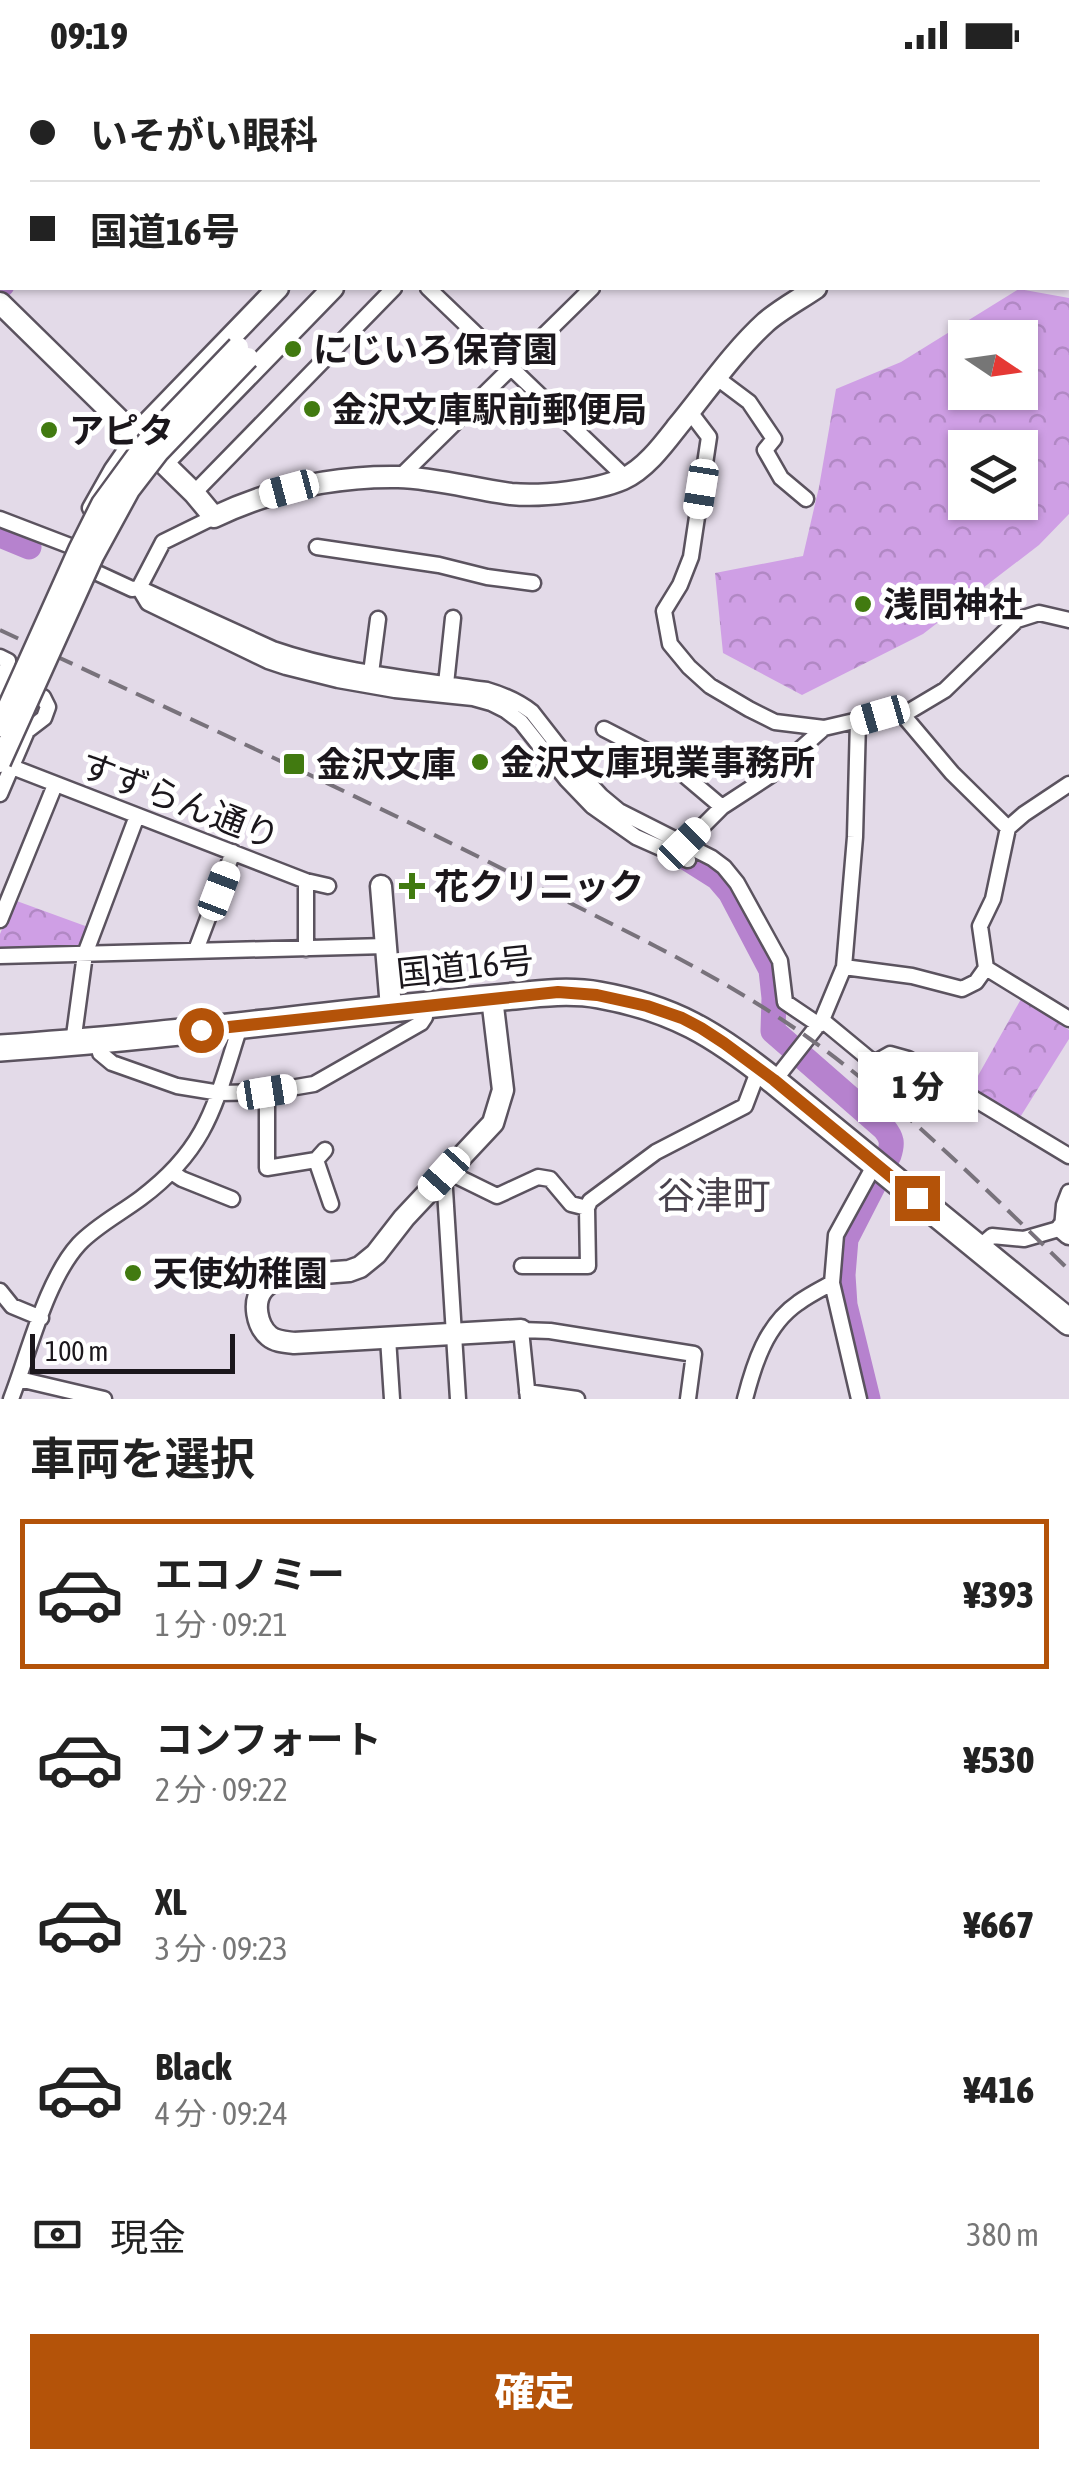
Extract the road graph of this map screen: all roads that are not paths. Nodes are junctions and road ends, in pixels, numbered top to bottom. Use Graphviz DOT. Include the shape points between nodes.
graph roads {
  1 [pos="276,290"];
  2 [pos="294,290"];
  3 [pos="315,290"];
  4 [pos="331,290"];
  5 [pos="392,290"];
  6 [pos="430,290"];
  7 [pos="590,290"];
  8 [pos="813,290"];
  9 [pos="0,304"];
  10 [pos="9,324"];
  11 [pos="243,352"];
  12 [pos="510,368"];
  13 [pos="717,378"];
  14 [pos="690,412"];
  15 [pos="135,436"];
  16 [pos="163,463"];
  17 [pos="400,477"];
  18 [pos="626,478"];
  19 [pos="194,493"];
  20 [pos="806,499"];
  21 [pos="214,517"];
  22 [pos="0,519"];
  23 [pos="73,547"];
  24 [pos="317,547"];
  25 [pos="533,583"];
  26 [pos="139,588"];
  27 [pos="378,618"];
  28 [pos="453,618"];
  29 [pos="1069,620"];
  30 [pos="0,657"];
  31 [pos="371,673"];
  32 [pos="2,684"];
  33 [pos="446,684"];
  34 [pos="902,715"];
  35 [pos="858,722"];
  36 [pos="0,726"];
  37 [pos="824,728"];
  38 [pos="604,729"];
  39 [pos="6,764"];
  40 [pos="1069,784"];
  41 [pos="55,785"];
  42 [pos="0,794"];
  43 [pos="722,807"];
  44 [pos="137,816"];
  45 [pos="1008,828"];
  46 [pos="234,852"];
  47 [pos="686,852"];
  48 [pos="306,881"];
  49 [pos="328,886"];
  50 [pos="381,886"];
  51 [pos="0,920"];
  52 [pos="386,946"];
  53 [pos="196,950"];
  54 [pos="306,950"];
  55 [pos="84,954"];
  56 [pos="0,956"];
  57 [pos="844,967"];
  58 [pos="986,968"];
  59 [pos="492,998"];
  60 [pos="424,1005"];
  61 [pos="391,1008"];
  62 [pos="1069,1018"];
  63 [pos="821,1023"];
  64 [pos="236,1027"];
  65 [pos="86,1042"];
  66 [pos="0,1048"];
  67 [pos="766,1075"];
  68 [pos="267,1092"];
  69 [pos="220,1093"];
  70 [pos="1069,1156"];
  71 [pos="880,1168"];
  72 [pos="445,1172"];
  73 [pos="173,1173"];
  74 [pos="1069,1192"];
  75 [pos="232,1199"];
  76 [pos="332,1204"];
  77 [pos="588,1208"];
  78 [pos="1066,1231"];
  79 [pos="978,1248"];
  80 [pos="522,1266"];
  81 [pos="832,1282"];
  82 [pos="0,1291"];
  83 [pos="41,1318"];
  84 [pos="1069,1322"];
  85 [pos="521,1330"];
  86 [pos="454,1333"];
  87 [pos="388,1338"];
  88 [pos="19,1379"];
  89 [pos="528,1396"];
  90 [pos="11,1399"];
  91 [pos="104,1399"];
  92 [pos="392,1399"];
  93 [pos="458,1399"];
  94 [pos="577,1399"];
  95 [pos="688,1399"];
  96 [pos="745,1399"];
  97 [pos="859,1399"];
  1 -- 15 [label="street"];
  2 -- 11 [label="street"];
  3 -- 11 [label="street"];
  4 -- 16 [label="street"];
  5 -- 19 [label="street"];
  6 -- 12 [label="street"];
  7 -- 12 [label="street"];
  8 -- 13 [label="street" via="766,322"];
  9 -- 10 [label="street"];
  10 -- 15 [label="street"];
  11 -- 36 [label="street, bridge" via="148,441 102,504"];
  11 -- 39 [label="street, bridge" via="122,501 92,556"];
  12 -- 17 [label="street"];
  12 -- 18 [label="street"];
  13 -- 14 [label="street"];
  13 -- 20 [label="street" via="750,402 774,439 766,450 781,478"];
  14 -- 18 [label="street"];
  14 -- 37 [label="street" via="709,437 691,557 664,611 670,644 710,686 749,710 776,722"];
  15 -- 16 [label="street"];
  15 -- 23 [label="street"];
  16 -- 19 [label="street"];
  17 -- 18 [label="street" via="514,494"];
  17 -- 21 [label="street" via="289,489"];
  19 -- 21 [label="street"];
  21 -- 26 [label="street" via="163,542"];
  22 -- 23 [label="street"];
  23 -- 26 [label="street" via="72,561"];
  24 -- 25 [label="street"];
  26 -- 31 [label="street" via="273,649"];
  26 -- 47 [label="street" via="148,603 286,667 491,703 521,722 592,806 636,837"];
  27 -- 31 [label="street"];
  28 -- 33 [label="street"];
  29 -- 34 [label="street" via="1039,612 1017,620 946,690"];
  30 -- 32 [label="street" via="8,660"];
  31 -- 33 [label="street"];
  32 -- 39 [label="street" via="43,696 48,707"];
  33 -- 47 [label="street" via="502,694 532,712 602,796"];
  34 -- 35 [label="street"];
  34 -- 45 [label="street"];
  35 -- 37 [label="street"];
  35 -- 57 [label="street"];
  37 -- 43 [label="street"];
  38 -- 43 [label="street" via="670,763"];
  39 -- 41 [label="street, すずらん通り"];
  39 -- 42 [label="street"];
  40 -- 45 [label="street"];
  41 -- 44 [label="street, すずらん通り"];
  41 -- 51 [label="street"];
  43 -- 47 [label="street"];
  44 -- 46 [label="street, すずらん通り"];
  44 -- 55 [label="street"];
  45 -- 58 [label="street" via="980,926"];
  46 -- 48 [label="street, すずらん通り"];
  46 -- 53 [label="street"];
  47 -- 63 [label="street" via="712,858 737,883 780,962 786,1002"];
  48 -- 49 [label="street, すずらん通り"];
  48 -- 54 [label="street"];
  50 -- 52 [label="street"];
  52 -- 54 [label="street"];
  52 -- 61 [label="street"];
  53 -- 54 [label="street"];
  53 -- 55 [label="street"];
  55 -- 56 [label="street"];
  55 -- 65 [label="street"];
  57 -- 58 [label="street" via="962,989"];
  57 -- 63 [label="street"];
  58 -- 62 [label="street"];
  59 -- 60 [label="highway, 国道16号"];
  59 -- 67 [label="highway, 国道16号" via="576,992 647,1006 701,1028"];
  59 -- 72 [label="street" via="503,1090 493,1123"];
  60 -- 61 [label="highway, 国道16号"];
  60 -- 68 [label="street" via="421,1024 314,1084"];
  61 -- 64 [label="highway, 国道16号"];
  63 -- 67 [label="street" via="793,1058"];
  63 -- 70 [label="street" via="874,1063 890,1054 908,1058"];
  64 -- 65 [label="highway, 国道16号"];
  64 -- 69 [label="street"];
  65 -- 66 [label="highway, 国道16号"];
  65 -- 69 [label="street" via="112,1063"];
  67 -- 71 [label="highway, 国道16号"];
  67 -- 77 [label="street" via="744,1106 656,1152"];
  68 -- 69 [label="street"];
  68 -- 76 [label="street" via="267,1168 320,1155"];
  69 -- 73 [label="street" via="193,1149"];
  71 -- 79 [label="highway, 国道16号"];
  71 -- 81 [label="street" via="836,1235"];
  72 -- 77 [label="street" via="497,1196 538,1177 550,1179 571,1204"];
  72 -- 86 [label="street"];
  72 -- 87 [label="street" via="360,1267 285,1276 258,1297 258,1318 278,1341"];
  73 -- 75 [label="street"];
  73 -- 83 [label="street" via="79,1244"];
  74 -- 78 [label="street"];
  77 -- 80 [label="street" via="588,1266"];
  78 -- 79 [label="street" via="1024,1240 992,1236"];
  79 -- 84 [label="highway, 国道16号"];
  81 -- 96 [label="street" via="780,1319 756,1358"];
  81 -- 97 [label="street"];
  82 -- 83 [label="street" via="12,1306"];
  83 -- 88 [label="street"];
  85 -- 86 [label="street"];
  85 -- 89 [label="street"];
  85 -- 95 [label="street" via="694,1354"];
  86 -- 87 [label="street"];
  86 -- 93 [label="street"];
  87 -- 92 [label="street"];
  88 -- 90 [label="street"];
  88 -- 91 [label="street"];
  89 -- 94 [label="street"];
}
